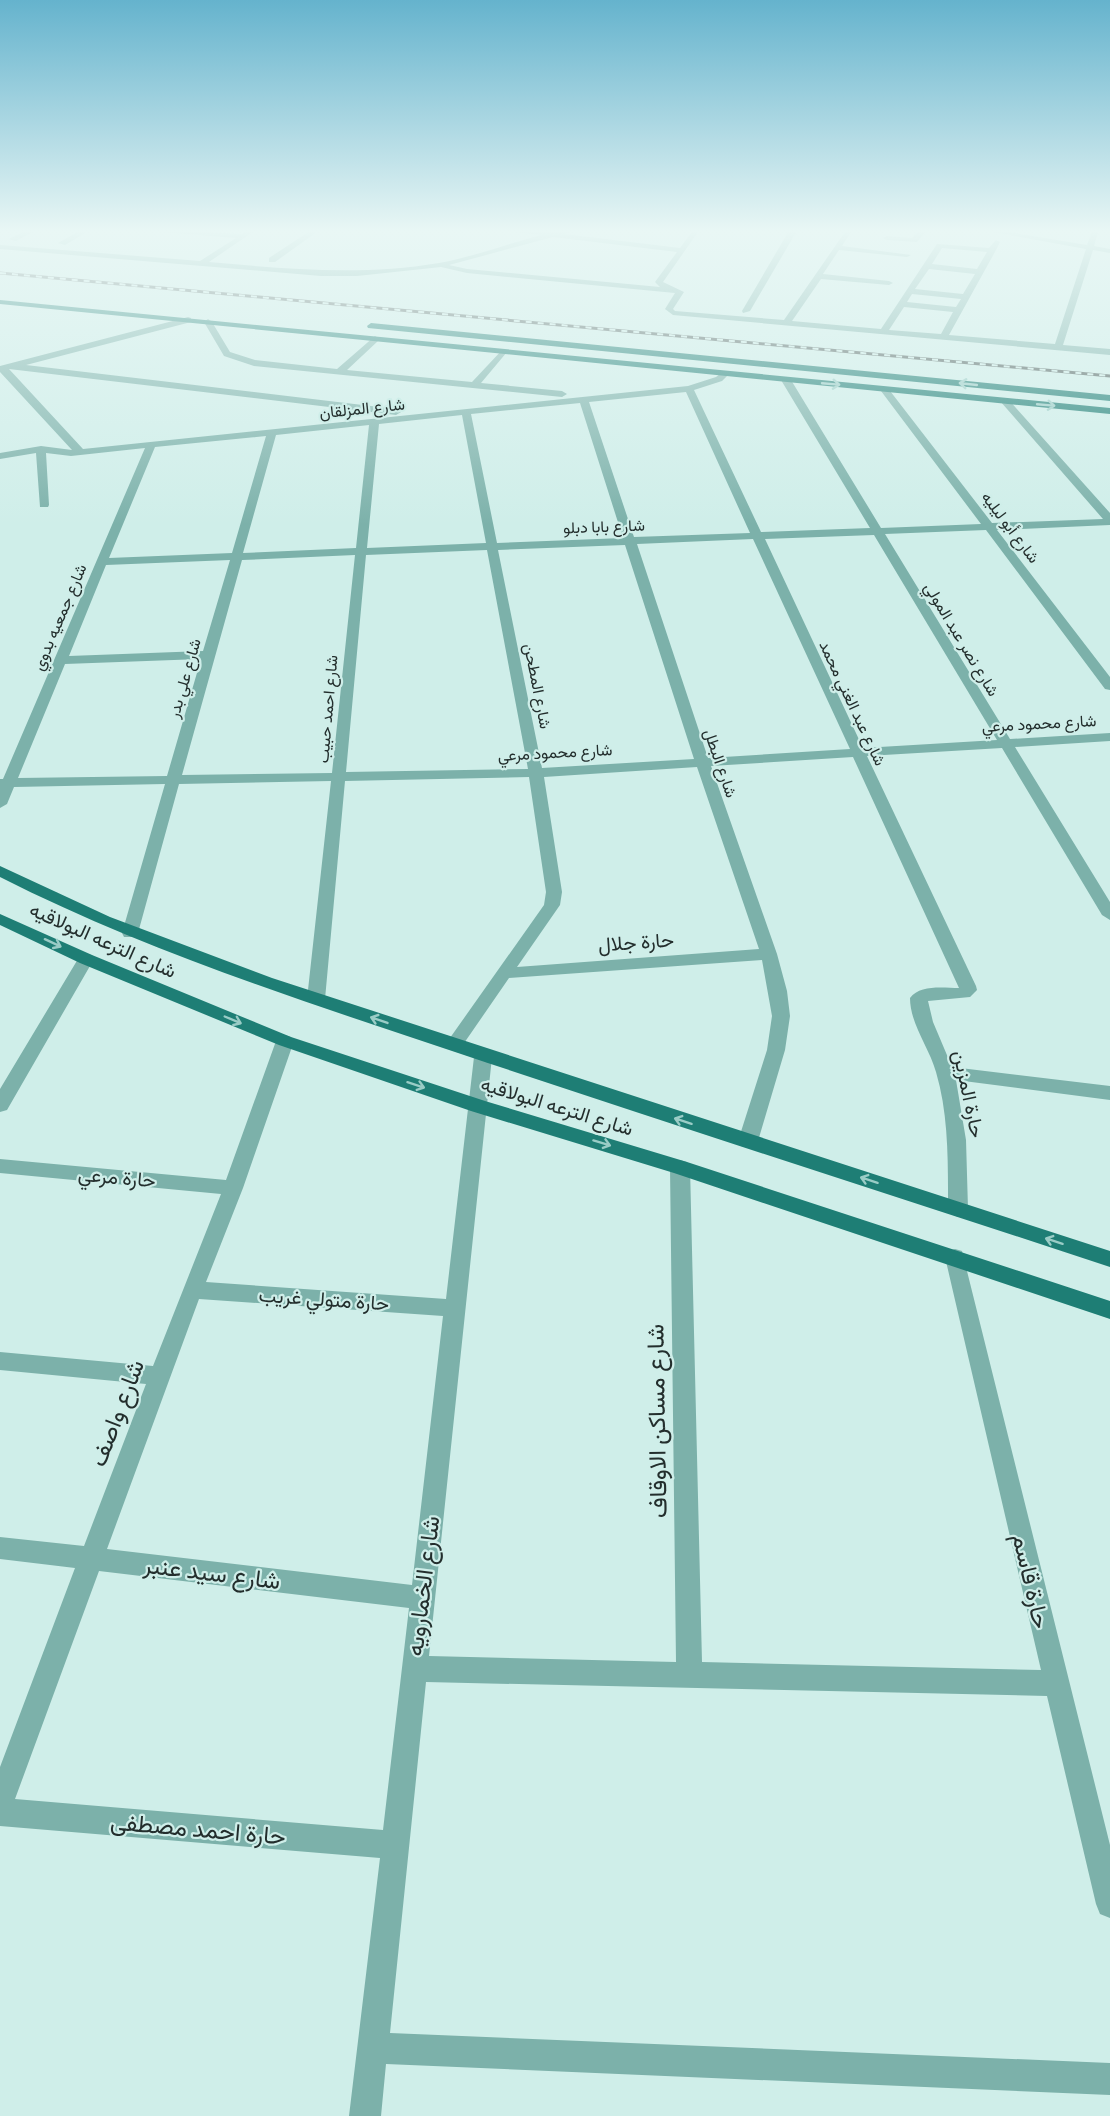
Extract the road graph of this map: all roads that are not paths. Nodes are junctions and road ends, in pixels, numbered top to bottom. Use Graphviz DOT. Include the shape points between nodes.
graph roads {
  1 [pos="158,328"];
  2 [pos="211,328"];
  3 [pos="264,328"];
  4 [pos="388,328"];
  5 [pos="831,328"];
  6 [pos="886,328"];
  7 [pos="948,328"];
  8 [pos="1065,328"];
  9 [pos="883,332"];
  10 [pos="943,338"];
  11 [pos="375,339"];
  12 [pos="1058,348"];
  13 [pos="503,352"];
  14 [pos="1110,352"];
  15 [pos="5,367"];
  16 [pos="339,372"];
  17 [pos="724,374"];
  18 [pos="786,380"];
  19 [pos="474,385"];
  20 [pos="689,389"];
  21 [pos="884,389"];
  22 [pos="603,398"];
  23 [pos="1110,398"];
  24 [pos="584,400"];
  25 [pos="1005,401"];
  26 [pos="1110,411"];
  27 [pos="466,412"];
  28 [pos="428,416"];
  29 [pos="374,422"];
  30 [pos="272,432"];
  31 [pos="0,443"];
  32 [pos="151,445"];
  33 [pos="41,449"];
  34 [pos="80,452"];
  35 [pos="4,455"];
  36 [pos="44,505"];
  37 [pos="1110,521"];
  38 [pos="992,527"];
  39 [pos="878,532"];
  40 [pos="758,537"];
  41 [pos="628,542"];
  42 [pos="493,547"];
  43 [pos="359,553"];
  44 [pos="235,557"];
  45 [pos="100,562"];
  46 [pos="208,655"];
  47 [pos="60,660"];
  48 [pos="1110,686"];
  49 [pos="1110,737"];
  50 [pos="1006,743"];
  51 [pos="858,753"];
  52 [pos="702,762"];
  53 [pos="536,773"];
  54 [pos="337,777"];
  55 [pos="172,780"];
  56 [pos="4,783"];
  57 [pos="0,804"];
  58 [pos="0,871"];
  59 [pos="1110,915"];
  60 [pos="0,919"];
  61 [pos="130,933"];
  62 [pos="769,954"];
  63 [pos="86,959"];
  64 [pos="506,973"];
  65 [pos="924,995"];
  66 [pos="316,999"];
  67 [pos="285,1041"];
  68 [pos="454,1046"];
  69 [pos="483,1057"];
  70 [pos="945,1072"];
  71 [pos="1110,1093"];
  72 [pos="0,1105"];
  73 [pos="478,1106"];
  74 [pos="748,1141"];
  75 [pos="0,1166"];
  76 [pos="680,1167"];
  77 [pos="233,1188"];
  78 [pos="958,1209"];
  79 [pos="955,1257"];
  80 [pos="1110,1259"];
  81 [pos="192,1290"];
  82 [pos="455,1308"];
  83 [pos="1110,1310"];
  84 [pos="0,1361"];
  85 [pos="160,1376"];
  86 [pos="0,1548"];
  87 [pos="92,1558"];
  88 [pos="423,1598"];
  89 [pos="413,1669"];
  90 [pos="689,1675"];
  91 [pos="1055,1683"];
  92 [pos="0,1803"];
  93 [pos="0,1812"];
  94 [pos="396,1845"];
  95 [pos="1110,1904"];
  96 [pos="373,2048"];
  97 [pos="1110,2079"];
  98 [pos="365,2116"];
  1 -- 15 [label="street"];
  2 -- 16 [label="street" via="227,354 238,360"];
  3 -- 11 [label="main road"];
  23 -- 4 [label="main road, one-way"];
  5 -- 9 [label="street"];
  6 -- 9 [label="street"];
  7 -- 10 [label="street"];
  8 -- 12 [label="street"];
  9 -- 10 [label="street"];
  10 -- 12 [label="street"];
  11 -- 13 [label="main road"];
  11 -- 16 [label="street"];
  12 -- 14 [label="street"];
  13 -- 17 [label="main road"];
  13 -- 19 [label="street"];
  15 -- 28 [label="street"];
  15 -- 34 [label="street"];
  16 -- 19 [label="street"];
  17 -- 18 [label="main road"];
  17 -- 20 [label="street, شارع المزلقان" via="719,380"];
  18 -- 21 [label="main road, one-way"];
  18 -- 39 [label="street, شارع نصر عبد المولي"];
  19 -- 22 [label="street"];
  20 -- 22 [label="street, شارع المزلقان"];
  20 -- 40 [label="street, شارع عبد الغني محمد"];
  21 -- 25 [label="main road"];
  21 -- 38 [label="street, شارع أبو ليليه"];
  22 -- 24 [label="street, شارع المزلقان"];
  24 -- 27 [label="street, شارع المزلقان"];
  24 -- 41 [label="street, شارع البطل"];
  25 -- 26 [label="main road, one-way"];
  25 -- 37 [label="street"];
  27 -- 28 [label="street, شارع المزلقان"];
  27 -- 42 [label="street, شارع المطحن"];
  28 -- 29 [label="street, شارع المزلقان"];
  29 -- 30 [label="street, شارع المزلقان"];
  29 -- 43 [label="street, شارع احمد حبيب"];
  30 -- 32 [label="street, شارع المزلقان"];
  30 -- 44 [label="street, شارع علي بدر"];
  31 -- 35 [label="street"];
  32 -- 34 [label="street, شارع المزلقان"];
  32 -- 45 [label="street, شارع جمعيه بدوي"];
  33 -- 34 [label="street, شارع المزلقان"];
  33 -- 35 [label="street, شارع المزلقان"];
  33 -- 36 [label="street"];
  37 -- 38 [label="street, شارع بابا دبلو"];
  38 -- 39 [label="street, شارع بابا دبلو"];
  38 -- 48 [label="street, شارع أبو ليليه"];
  39 -- 40 [label="street, شارع بابا دبلو"];
  39 -- 50 [label="street, شارع نصر عبد المولي"];
  40 -- 41 [label="street, شارع بابا دبلو"];
  40 -- 51 [label="street, شارع عبد الغني محمد"];
  41 -- 42 [label="street, شارع بابا دبلو"];
  41 -- 52 [label="street, شارع البطل"];
  42 -- 43 [label="street, شارع بابا دبلو"];
  42 -- 53 [label="street, شارع المطحن"];
  43 -- 44 [label="street, شارع بابا دبلو"];
  43 -- 54 [label="street, شارع احمد حبيب"];
  44 -- 45 [label="street, شارع بابا دبلو"];
  44 -- 46 [label="street, شارع علي بدر"];
  45 -- 47 [label="street, شارع جمعيه بدوي"];
  46 -- 47 [label="street"];
  46 -- 55 [label="street, شارع علي بدر"];
  47 -- 56 [label="street, شارع جمعيه بدوي"];
  49 -- 50 [label="street, شارع محمود مرعي"];
  50 -- 51 [label="street, شارع محمود مرعي"];
  50 -- 59 [label="street, شارع نصر عبد المولي"];
  51 -- 52 [label="street, شارع محمود مرعي"];
  51 -- 65 [label="street, شارع عبد الغني محمد" via="968,990"];
  52 -- 53 [label="street, شارع محمود مرعي"];
  52 -- 62 [label="street, شارع البطل"];
  53 -- 54 [label="street, شارع محمود مرعي"];
  53 -- 64 [label="street, شارع المطحن" via="554,892 552,905"];
  54 -- 55 [label="street, شارع محمود مرعي"];
  54 -- 66 [label="street, شارع احمد حبيب"];
  55 -- 56 [label="street, شارع محمود مرعي"];
  55 -- 61 [label="street, شارع علي بدر"];
  56 -- 57 [label="street, شارع جمعيه بدوي"];
  58 -- 61 [label="main road, شارع الترعه البولاقيه"];
  60 -- 63 [label="main road, شارع الترعه البولاقيه, one-way"];
  61 -- 66 [label="main road, شارع الترعه البولاقيه"];
  62 -- 64 [label="street, حارة جلال"];
  62 -- 74 [label="street, شارع البطل" via="781,1016 776,1050"];
  63 -- 67 [label="main road, شارع الترعه البولاقيه, one-way"];
  63 -- 72 [label="street"];
  64 -- 68 [label="street, شارع المطحن"];
  65 -- 70 [label="street, حارة المزين" via="918,1005"];
  68 -- 66 [label="main road, شارع الترعه البولاقيه, one-way"];
  67 -- 73 [label="main road, شارع الترعه البولاقيه, one-way"];
  67 -- 77 [label="street, شارع واصف"];
  68 -- 69 [label="main road, شارع الترعه البولاقيه"];
  69 -- 73 [label="street, شارع الخمارويه"];
  74 -- 69 [label="main road, شارع الترعه البولاقيه, one-way"];
  70 -- 71 [label="street"];
  70 -- 78 [label="street, حارة المزين" via="958,1140"];
  73 -- 76 [label="main road, شارع الترعه البولاقيه, one-way"];
  73 -- 82 [label="street, شارع الخمارويه"];
  78 -- 74 [label="main road, شارع الترعه البولاقيه, one-way"];
  75 -- 77 [label="street, حارة مرعي"];
  76 -- 79 [label="main road, شارع الترعه البولاقيه"];
  76 -- 90 [label="street, شارع مساكن الاوقاف"];
  77 -- 81 [label="street, شارع واصف"];
  80 -- 78 [label="main road, شارع الترعه البولاقيه, one-way"];
  79 -- 83 [label="main road, شارع الترعه البولاقيه"];
  79 -- 91 [label="street, حارة قاسم"];
  81 -- 82 [label="street, حارة متولي غريب"];
  81 -- 85 [label="street, شارع واصف"];
  82 -- 88 [label="street, شارع الخمارويه"];
  84 -- 85 [label="street"];
  85 -- 87 [label="street, شارع واصف"];
  86 -- 87 [label="street, شارع سيد عنبر"];
  87 -- 88 [label="street, شارع سيد عنبر"];
  87 -- 92 [label="street, شارع واصف"];
  88 -- 89 [label="street, شارع الخمارويه"];
  89 -- 90 [label="street"];
  89 -- 94 [label="street, شارع الخمارويه"];
  90 -- 91 [label="street"];
  91 -- 95 [label="street, حارة قاسم"];
  93 -- 94 [label="street, حارة احمد مصطفى"];
  94 -- 96 [label="street, شارع الخمارويه"];
  96 -- 97 [label="street"];
  96 -- 98 [label="street, شارع الخمارويه"];
}
